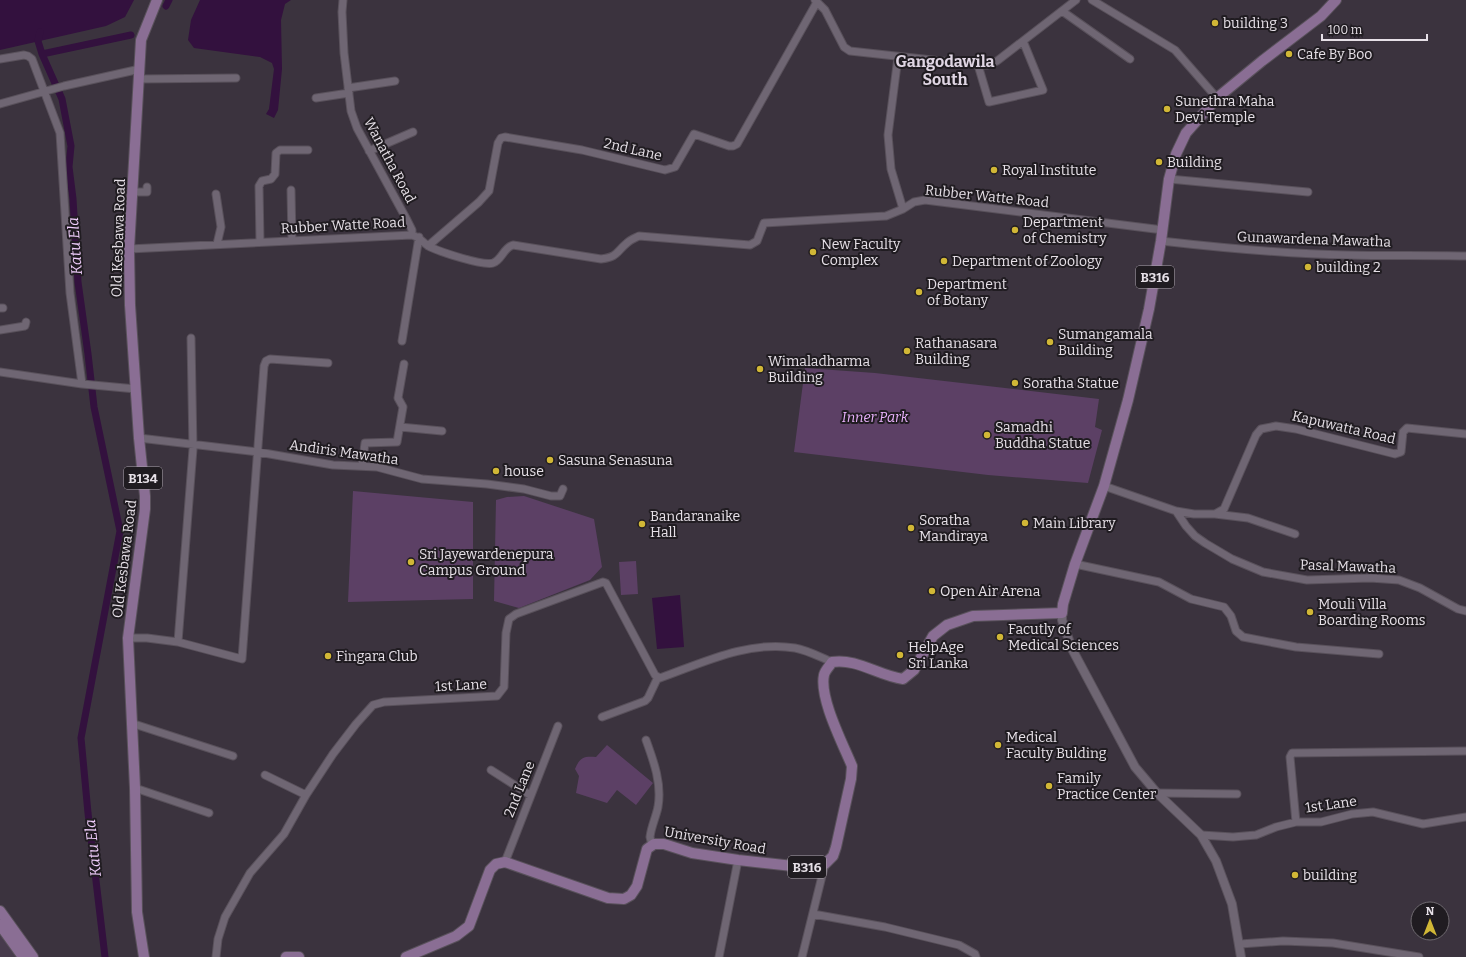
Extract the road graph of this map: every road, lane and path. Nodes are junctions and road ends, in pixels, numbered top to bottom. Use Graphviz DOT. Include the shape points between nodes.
graph roads {
  1 [pos="157,0"];
  2 [pos="343,0"];
  3 [pos="1076,0"];
  4 [pos="1092,0"];
  5 [pos="1336,0"];
  6 [pos="816,1"];
  7 [pos="1062,11"];
  8 [pos="1023,41"];
  9 [pos="898,57"];
  10 [pos="0,59"];
  11 [pos="1130,60"];
  12 [pos="978,65"];
  13 [pos="140,74"];
  14 [pos="236,78"];
  15 [pos="395,81"];
  16 [pos="46,91"];
  17 [pos="349,91"];
  18 [pos="316,98"];
  19 [pos="1217,98"];
  20 [pos="0,104"];
  21 [pos="413,132"];
  22 [pos="308,150"];
  23 [pos="369,151"];
  24 [pos="1169,179"];
  25 [pos="147,187"];
  26 [pos="291,190"];
  27 [pos="133,192"];
  28 [pos="1308,192"];
  29 [pos="216,194"];
  30 [pos="904,209"];
  31 [pos="1163,230"];
  32 [pos="416,236"];
  33 [pos="292,241"];
  34 [pos="1161,241"];
  35 [pos="260,242"];
  36 [pos="217,244"];
  37 [pos="428,246"];
  38 [pos="128,249"];
  39 [pos="1466,256"];
  40 [pos="26,322"];
  41 [pos="0,330"];
  42 [pos="190,338"];
  43 [pos="402,341"];
  44 [pos="328,363"];
  45 [pos="404,364"];
  46 [pos="0,372"];
  47 [pos="82,384"];
  48 [pos="136,389"];
  49 [pos="400,427"];
  50 [pos="442,431"];
  51 [pos="1466,434"];
  52 [pos="139,438"];
  53 [pos="192,444"];
  54 [pos="258,452"];
  55 [pos="362,466"];
  56 [pos="1104,486"];
  57 [pos="563,489"];
  58 [pos="1176,510"];
  59 [pos="1215,514"];
  60 [pos="1295,534"];
  61 [pos="1075,564"];
  62 [pos="1466,610"];
  63 [pos="1062,613"];
  64 [pos="128,638"];
  65 [pos="178,642"];
  66 [pos="1379,654"];
  67 [pos="832,662"];
  68 [pos="658,677"];
  69 [pos="602,717"];
  70 [pos="131,723"];
  71 [pos="558,726"];
  72 [pos="646,740"];
  73 [pos="1466,750"];
  74 [pos="233,756"];
  75 [pos="491,770"];
  76 [pos="265,774"];
  77 [pos="135,788"];
  78 [pos="1157,793"];
  79 [pos="1237,794"];
  80 [pos="530,795"];
  81 [pos="306,796"];
  82 [pos="209,813"];
  83 [pos="1466,817"];
  84 [pos="1296,822"];
  85 [pos="1200,835"];
  86 [pos="654,844"];
  87 [pos="738,860"];
  88 [pos="505,862"];
  89 [pos="825,864"];
  90 [pos="0,911"];
  91 [pos="814,914"];
  92 [pos="0,925"];
  93 [pos="1240,944"];
  94 [pos="1407,956"];
  95 [pos="23,957"];
  96 [pos="33,957"];
  97 [pos="144,957"];
  98 [pos="216,957"];
  99 [pos="286,957"];
  100 [pos="299,957"];
  101 [pos="406,957"];
  102 [pos="719,957"];
  103 [pos="802,957"];
  104 [pos="976,957"];
  105 [pos="1241,957"];
  106 [pos="1419,957"];
  1 -- 13 [label="main road, Old Kesbawa Road / B134" via="141,40"];
  2 -- 17 [label="street, Wanatha Road"];
  3 -- 7 [label="street"];
  4 -- 19 [label="street" via="1175,50"];
  5 -- 19 [label="main road, B316" via="1321,16"];
  6 -- 9 [label="street" via="825,10 844,47 850,51"];
  6 -- 37 [label="street, 2nd Lane" via="737,144 729,146 694,134 675,167 665,170 582,150 501,138 489,191"];
  7 -- 8 [label="street"];
  7 -- 11 [label="street"];
  8 -- 12 [label="street" via="997,61"];
  8 -- 12 [label="street" via="1043,90 989,102"];
  9 -- 12 [label="street"];
  9 -- 30 [label="street" via="888,135 891,169"];
  10 -- 16 [label="street" via="24,55 30,57"];
  13 -- 14 [label="street"];
  13 -- 16 [label="street"];
  13 -- 27 [label="main road, Old Kesbawa Road / B134"];
  15 -- 17 [label="street"];
  16 -- 20 [label="street"];
  16 -- 47 [label="street" via="61,140 70,293"];
  17 -- 18 [label="street"];
  17 -- 23 [label="street, Wanatha Road" via="351,110"];
  19 -- 24 [label="main road, B316" via="1186,133 1176,154"];
  21 -- 23 [label="street"];
  22 -- 35 [label="street" via="280,150 276,153 275,174 271,179 262,181 259,186"];
  23 -- 32 [label="street, Wanatha Road"];
  24 -- 28 [label="street"];
  24 -- 31 [label="main road, B316"];
  25 -- 27 [label="street" via="147,192"];
  26 -- 33 [label="street"];
  27 -- 38 [label="main road, Old Kesbawa Road / B134"];
  29 -- 36 [label="street" via="221,227"];
  30 -- 31 [label="street, Rubber Watte Road" via="914,202 925,200"];
  30 -- 37 [label="street, Rubber Watte Road" via="886,216 764,223 757,241 750,244 639,236 628,242 620,252 610,258 601,259 513,245 507,247 501,257 493,263 480,263"];
  31 -- 34 [label="main road, B316"];
  32 -- 33 [label="street, Rubber Watte Road"];
  32 -- 37 [label="street, Rubber Watte Road"];
  32 -- 43 [label="street"];
  33 -- 35 [label="street, Rubber Watte Road"];
  34 -- 39 [label="street, Gunawardena Mawatha" via="1311,254"];
  34 -- 56 [label="main road, B316" via="1149,310"];
  35 -- 36 [label="street, Rubber Watte Road"];
  36 -- 38 [label="street, Rubber Watte Road"];
  38 -- 48 [label="main road, Old Kesbawa Road / B134"];
  40 -- 41 [label="street" via="25,326"];
  42 -- 53 [label="street"];
  44 -- 54 [label="street" via="270,359 266,361"];
  45 -- 49 [label="street" via="398,398 403,407"];
  46 -- 47 [label="street"];
  47 -- 48 [label="street"];
  48 -- 52 [label="main road, Old Kesbawa Road / B134"];
  49 -- 50 [label="street"];
  49 -- 55 [label="street" via="397,442 365,443"];
  51 -- 59 [label="street, Kapuwatta Road" via="1407,428 1403,432 1401,452 1395,454 1296,429 1276,426 1261,429 1256,435 1224,509"];
  52 -- 53 [label="street, Andiris Mawatha"];
  52 -- 64 [label="main road, Old Kesbawa Road / B134" via="145,509"];
  53 -- 54 [label="street, Andiris Mawatha"];
  53 -- 65 [label="street"];
  54 -- 55 [label="street, Andiris Mawatha" via="333,465"];
  54 -- 65 [label="street" via="242,659"];
  55 -- 57 [label="street, Andiris Mawatha" via="392,470 422,479 517,488 551,496 560,496"];
  56 -- 58 [label="street"];
  56 -- 61 [label="main road, B316"];
  58 -- 59 [label="street" via="1194,514"];
  58 -- 62 [label="street, Pasal Mawatha" via="1186,526 1205,543 1232,559 1263,572 1307,580 1399,580 1420,588 1458,609"];
  59 -- 60 [label="street" via="1248,518"];
  61 -- 63 [label="main road, B316"];
  61 -- 66 [label="street" via="1159,582 1191,599 1224,607 1231,616 1236,631 1244,637 1296,647"];
  63 -- 67 [label="main road" via="973,616 947,625 933,636 914,670 903,679 851,662"];
  63 -- 78 [label="street" via="1072,649 1081,668 1135,767"];
  64 -- 65 [label="street"];
  64 -- 70 [label="main road, Old Kesbawa Road / B134"];
  67 -- 68 [label="street" via="796,648 772,645 734,652"];
  67 -- 89 [label="main road, B316" via="824,674 823,686 830,714 852,766 852,772 836,846 833,856"];
  68 -- 69 [label="street" via="645,701"];
  68 -- 81 [label="street, 1st Lane" via="606,583 600,582 509,619 504,687 496,696 384,702 373,705 333,754"];
  70 -- 74 [label="street"];
  70 -- 77 [label="main road, Old Kesbawa Road / B134"];
  71 -- 80 [label="street, 2nd Lane"];
  72 -- 86 [label="street" via="659,786 658,807 650,837"];
  73 -- 84 [label="street" via="1292,753 1290,757"];
  75 -- 80 [label="street"];
  76 -- 81 [label="street"];
  77 -- 82 [label="street"];
  77 -- 97 [label="main road, Old Kesbawa Road / B134" via="137,912"];
  78 -- 79 [label="street"];
  78 -- 85 [label="street"];
  80 -- 88 [label="street, 2nd Lane"];
  81 -- 98 [label="street, 1st Lane" via="284,834 250,873 225,917"];
  83 -- 84 [label="street, 1st Lane" via="1423,824 1373,812 1352,814 1321,822"];
  84 -- 85 [label="street, 1st Lane" via="1256,835"];
  85 -- 93 [label="street" via="1216,861 1232,904"];
  86 -- 87 [label="main road, University Road / B316"];
  86 -- 88 [label="main road, University Road" via="648,849 637,886 631,895 624,899 608,898"];
  87 -- 89 [label="main road, University Road / B316" via="811,868"];
  87 -- 102 [label="street"];
  88 -- 101 [label="main road" via="496,864 490,870 469,926 456,936"];
  89 -- 91 [label="street"];
  90 -- 96 [label="main road"];
  91 -- 103 [label="street"];
  91 -- 104 [label="street" via="885,927 959,945"];
  92 -- 95 [label="main road"];
  93 -- 94 [label="street" via="1284,941 1333,943"];
  93 -- 105 [label="street"];
  94 -- 106 [label="street"];
  99 -- 100 [label="main road"];
}
